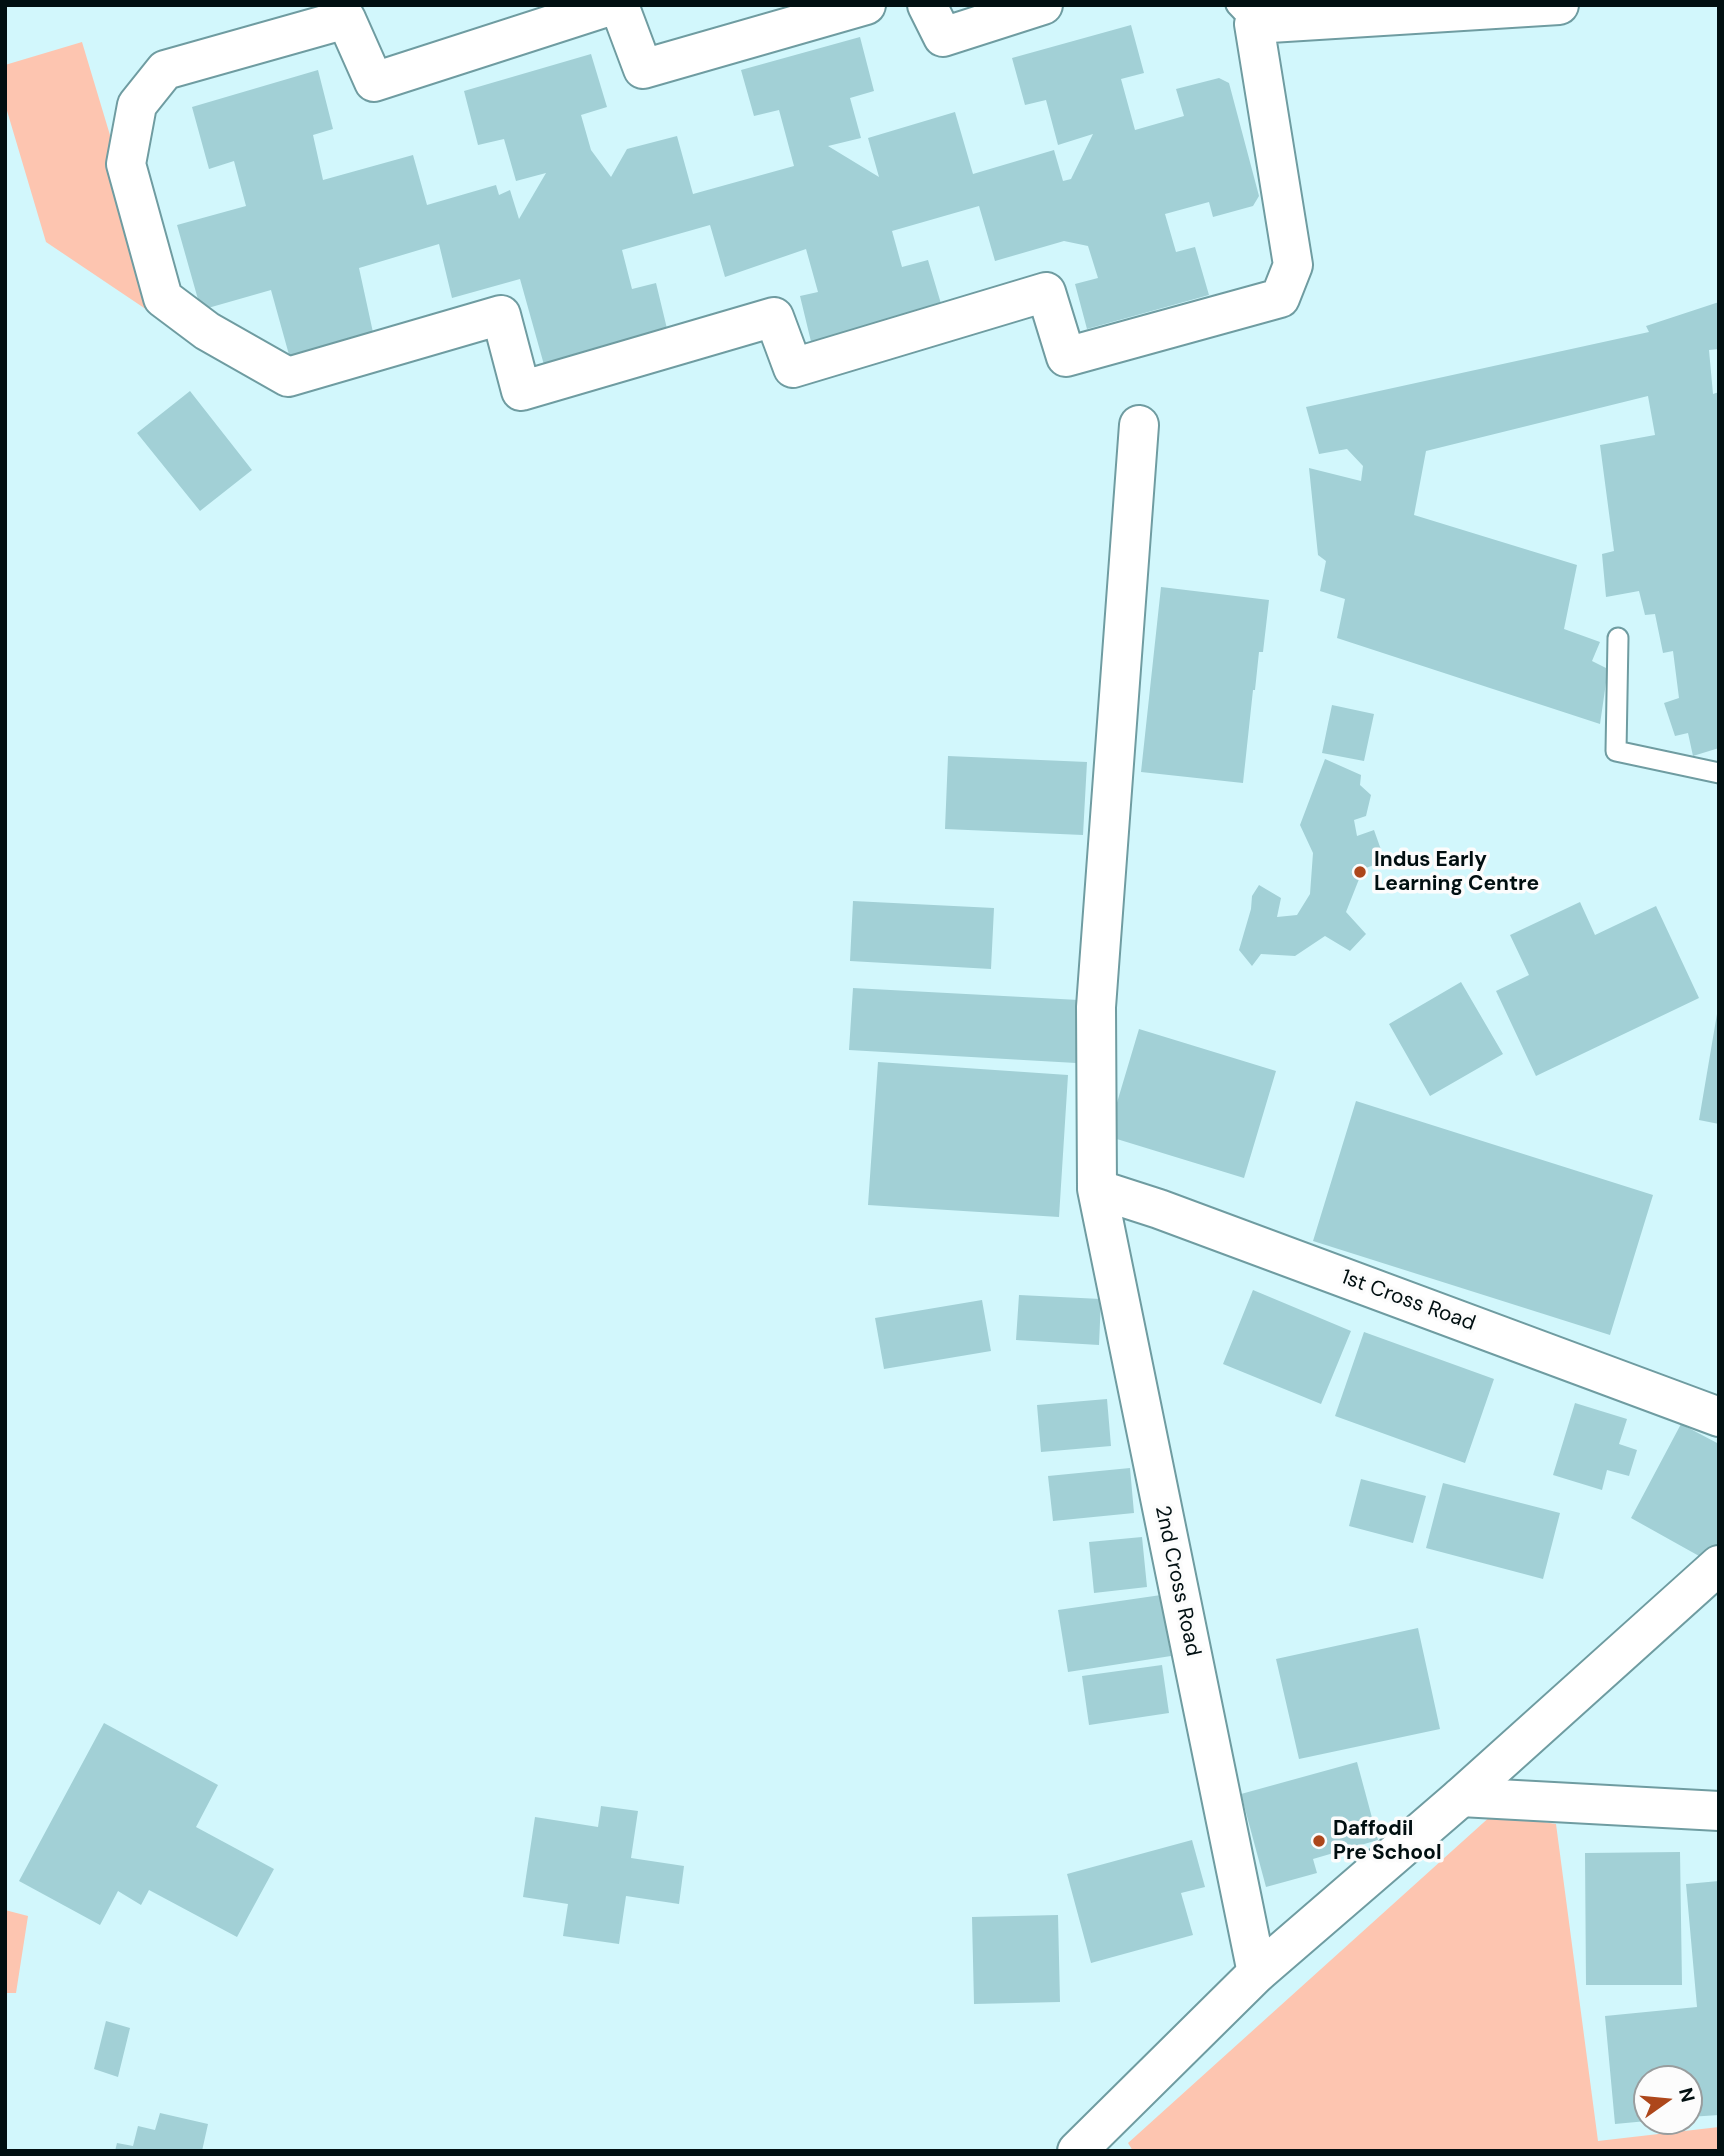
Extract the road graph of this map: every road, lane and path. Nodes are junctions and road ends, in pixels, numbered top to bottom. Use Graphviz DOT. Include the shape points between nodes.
graph roads {
  1 [pos="613,5"];
  2 [pos="619,5"];
  3 [pos="866,5"];
  4 [pos="927,5"];
  5 [pos="1043,5"];
  6 [pos="1559,5"];
  7 [pos="1245,14"];
  8 [pos="1139,425"];
  9 [pos="1618,638"];
  10 [pos="1719,773"];
  11 [pos="1097,1189"];
  12 [pos="1719,1417"];
  13 [pos="1719,1565"];
  14 [pos="1461,1797"];
  15 [pos="1719,1811"];
  16 [pos="1257,1973"];
  17 [pos="1077,2151"];
  1 -- 7 [label="street" via="374,82 346,19 165,70 136,105 126,164 163,298 207,331 288,377 501,315 521,391 774,317 793,368 1046,292 1066,357 1280,298 1293,265"];
  2 -- 3 [label="street" via="643,69"];
  4 -- 5 [label="street" via="943,37"];
  6 -- 7 [label="street"];
  8 -- 11 [label="street, 2nd Cross Road" via="1096,1007"];
  9 -- 10 [label="lane" via="1616,751"];
  11 -- 12 [label="street, 1st Cross Road"];
  11 -- 16 [label="street, 2nd Cross Road"];
  13 -- 14 [label="street"];
  14 -- 15 [label="street"];
  14 -- 16 [label="street"];
  16 -- 17 [label="street"];
}
